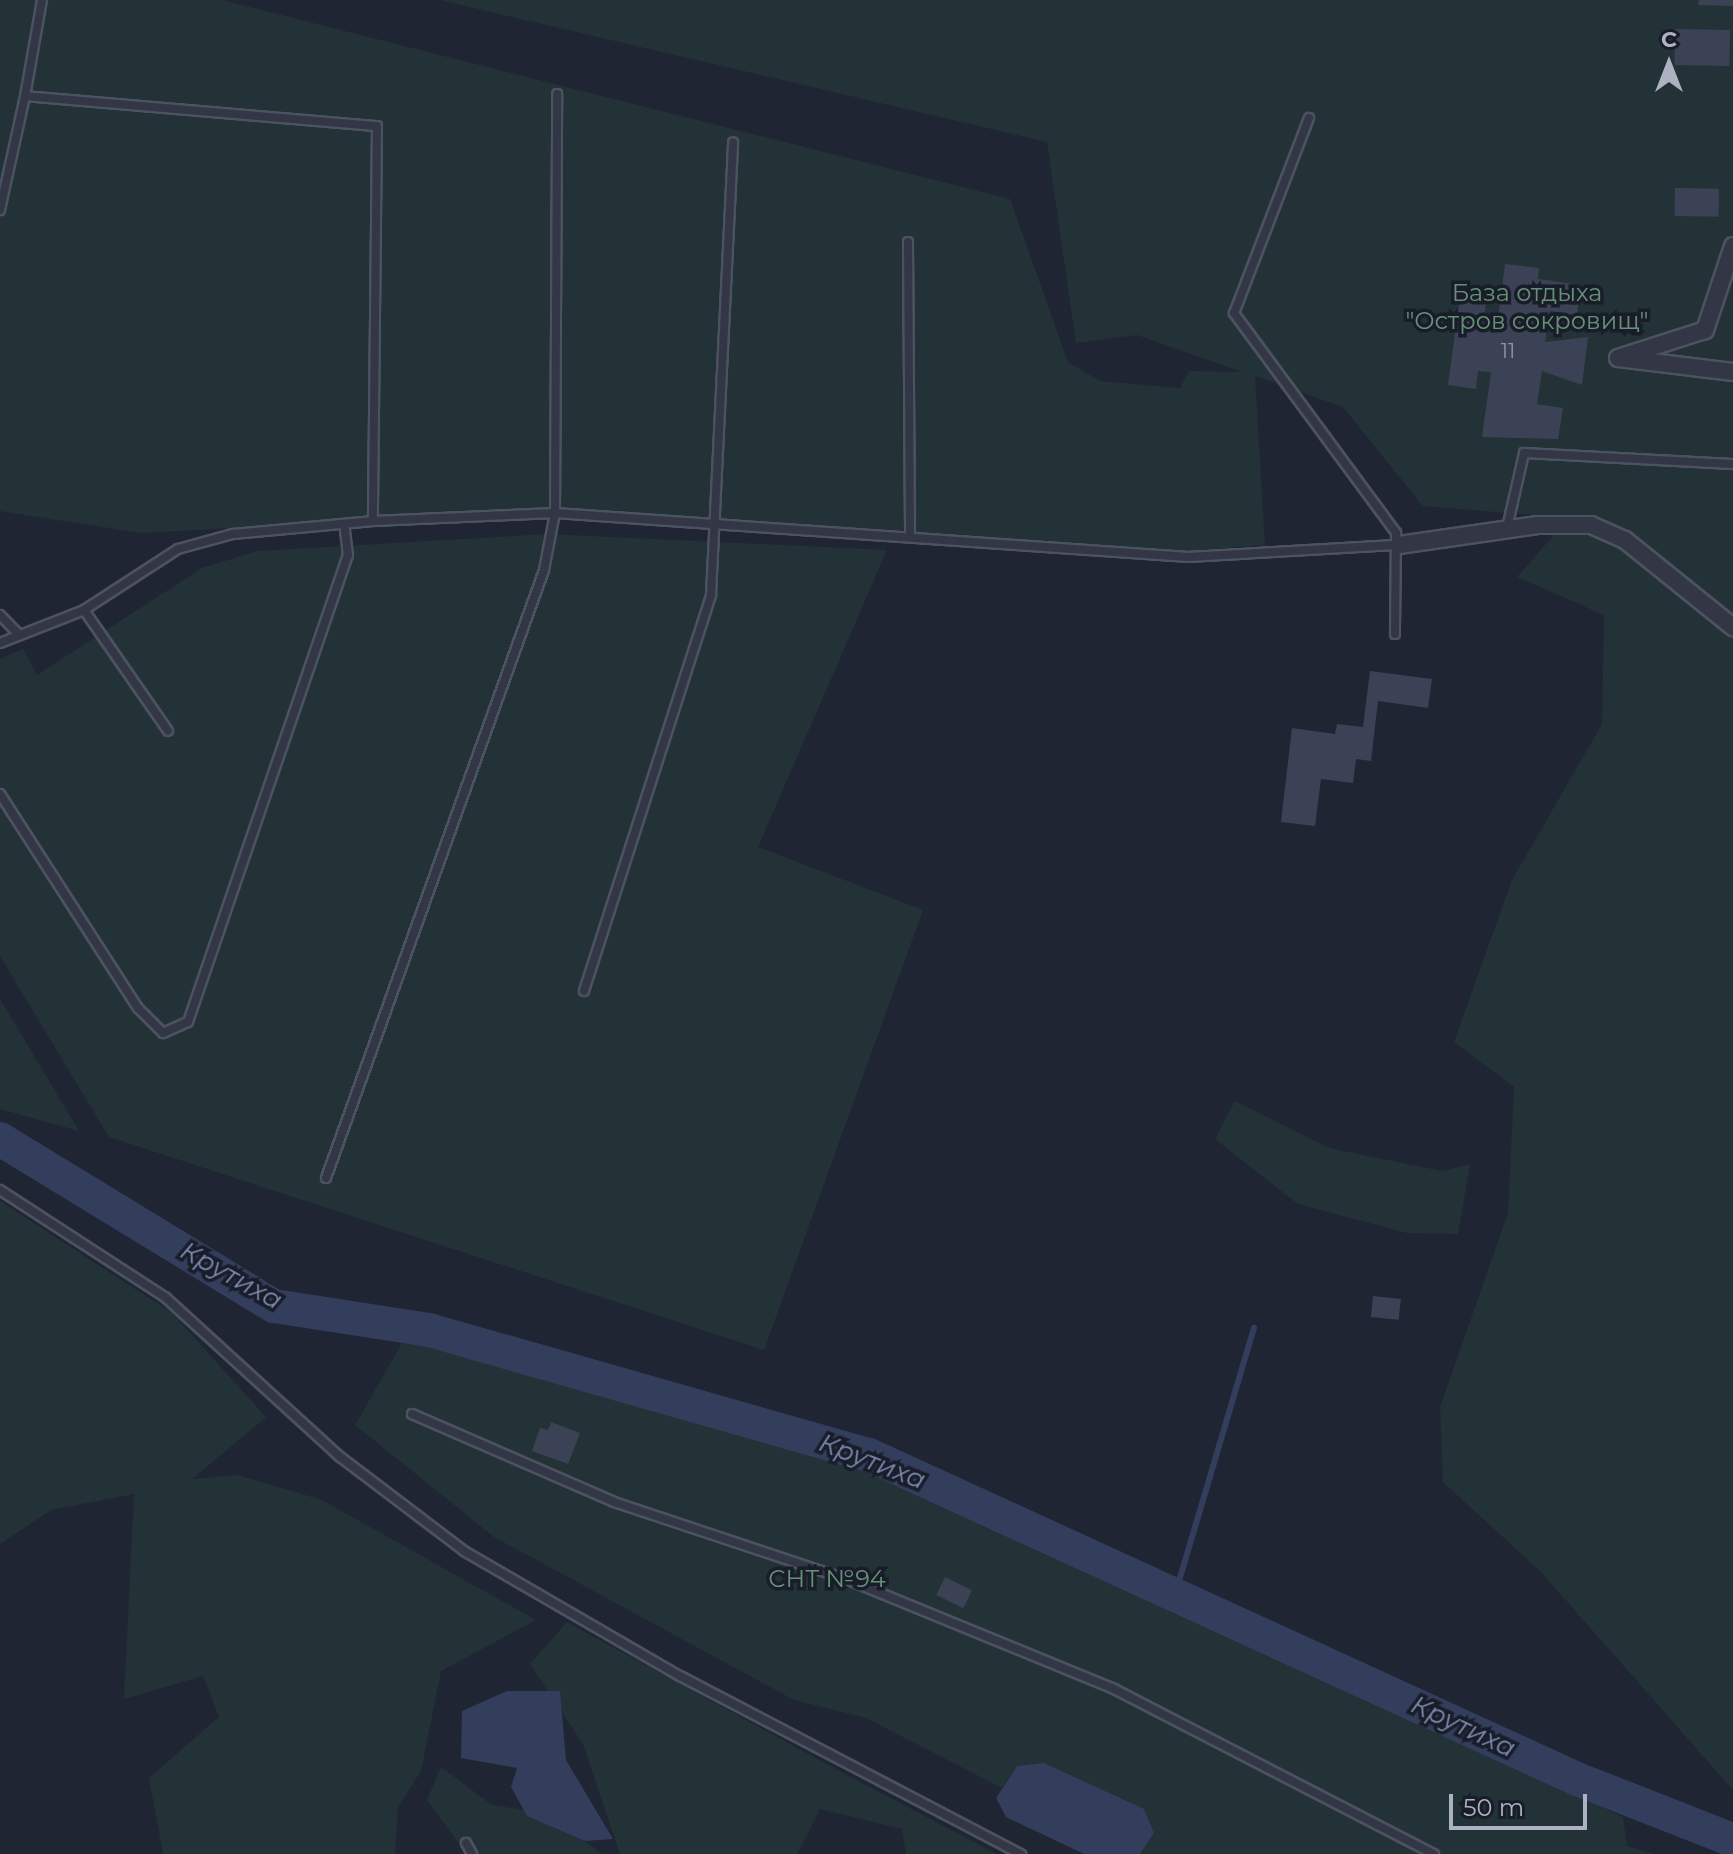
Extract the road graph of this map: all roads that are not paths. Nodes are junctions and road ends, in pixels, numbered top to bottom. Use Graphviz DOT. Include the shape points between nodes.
graph roads {
  1 [pos="42,0"];
  2 [pos="557,94"];
  3 [pos="25,96"];
  4 [pos="1309,118"];
  5 [pos="733,143"];
  6 [pos="0,210"];
  7 [pos="908,242"];
  8 [pos="1733,246"];
  9 [pos="1733,372"];
  10 [pos="1733,464"];
  11 [pos="555,513"];
  12 [pos="373,521"];
  13 [pos="721,521"];
  14 [pos="344,524"];
  15 [pos="1506,532"];
  16 [pos="910,534"];
  17 [pos="1399,545"];
  18 [pos="84,610"];
  19 [pos="0,615"];
  20 [pos="1733,627"];
  21 [pos="1395,634"];
  22 [pos="19,635"];
  23 [pos="0,643"];
  24 [pos="168,731"];
  25 [pos="0,794"];
  26 [pos="584,991"];
  27 [pos="326,1178"];
  28 [pos="0,1190"];
  29 [pos="412,1414"];
  30 [pos="466,1843"];
  31 [pos="472,1854"];
  32 [pos="1021,1854"];
  33 [pos="1434,1854"];
  1 -- 3 [label="lane"];
  2 -- 11 [label="lane"];
  3 -- 6 [label="lane"];
  3 -- 12 [label="lane" via="377,126"];
  4 -- 17 [label="lane" via="1234,313"];
  5 -- 13 [label="lane"];
  7 -- 16 [label="lane"];
  8 -- 9 [label="street" via="1705,330 1618,358"];
  10 -- 15 [label="lane" via="1524,453"];
  11 -- 12 [label="lane"];
  11 -- 13 [label="lane"];
  11 -- 27 [label="lane" via="544,570"];
  12 -- 14 [label="lane"];
  13 -- 16 [label="lane"];
  13 -- 26 [label="lane" via="711,595"];
  14 -- 18 [label="lane" via="233,534 178,549"];
  14 -- 25 [label="lane" via="348,555 188,1022 163,1033 138,1008"];
  15 -- 17 [label="street"];
  15 -- 20 [label="street" via="1576,523 1606,529"];
  16 -- 17 [label="lane" via="1188,557"];
  17 -- 21 [label="lane"];
  18 -- 22 [label="lane"];
  18 -- 24 [label="lane"];
  19 -- 22 [label="lane"];
  22 -- 23 [label="lane"];
  28 -- 32 [label="lane" via="166,1298 339,1456 464,1551 680,1676"];
  29 -- 33 [label="lane" via="614,1502 846,1579 1114,1689"];
  30 -- 31 [label="lane"];
}
